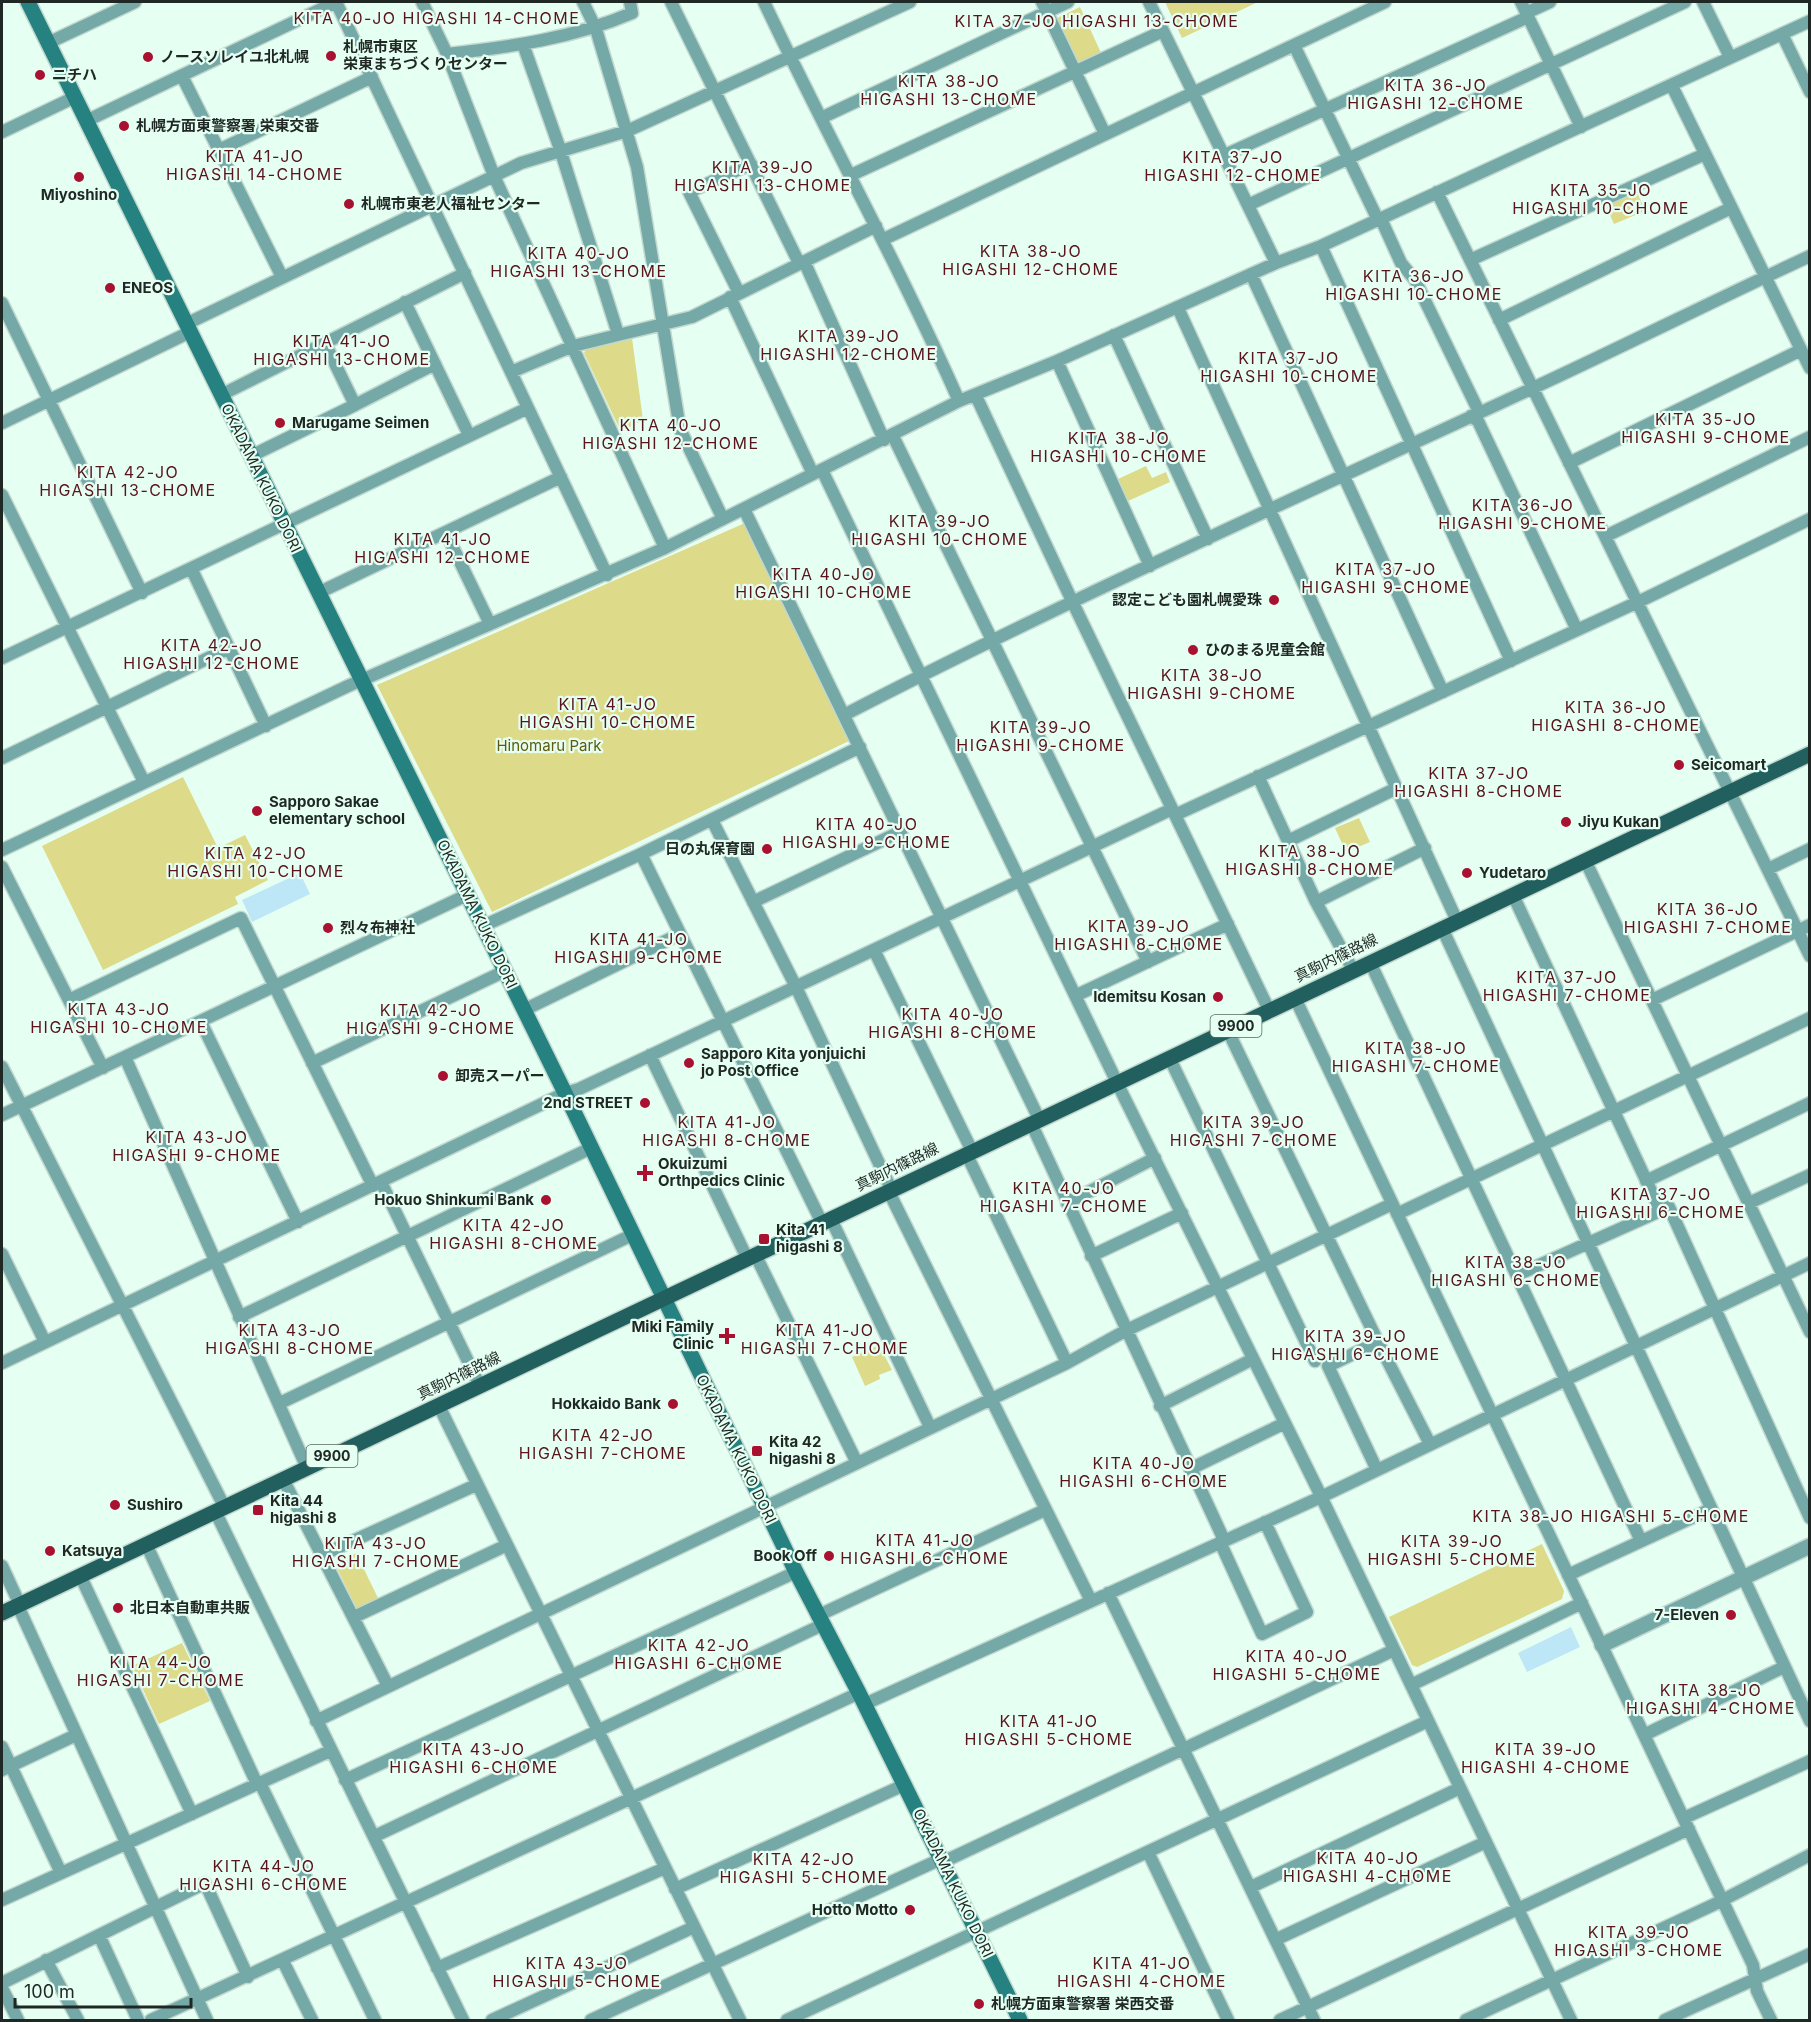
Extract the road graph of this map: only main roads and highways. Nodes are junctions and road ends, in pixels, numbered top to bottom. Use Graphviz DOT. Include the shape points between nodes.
graph roads {
  1 [pos="28,2"];
  2 [pos="1809,754"];
  3 [pos="663,1297"];
  4 [pos="2,1614"];
  5 [pos="1020,2020"];
  1 -- 3 [label="main road, OKADAMA KUKO DORI"];
  2 -- 3 [label="main road, 真駒内篠路線 / 9900"];
  3 -- 4 [label="main road, 真駒内篠路線 / 9900"];
  3 -- 5 [label="main road, OKADAMA KUKO DORI"];
}
